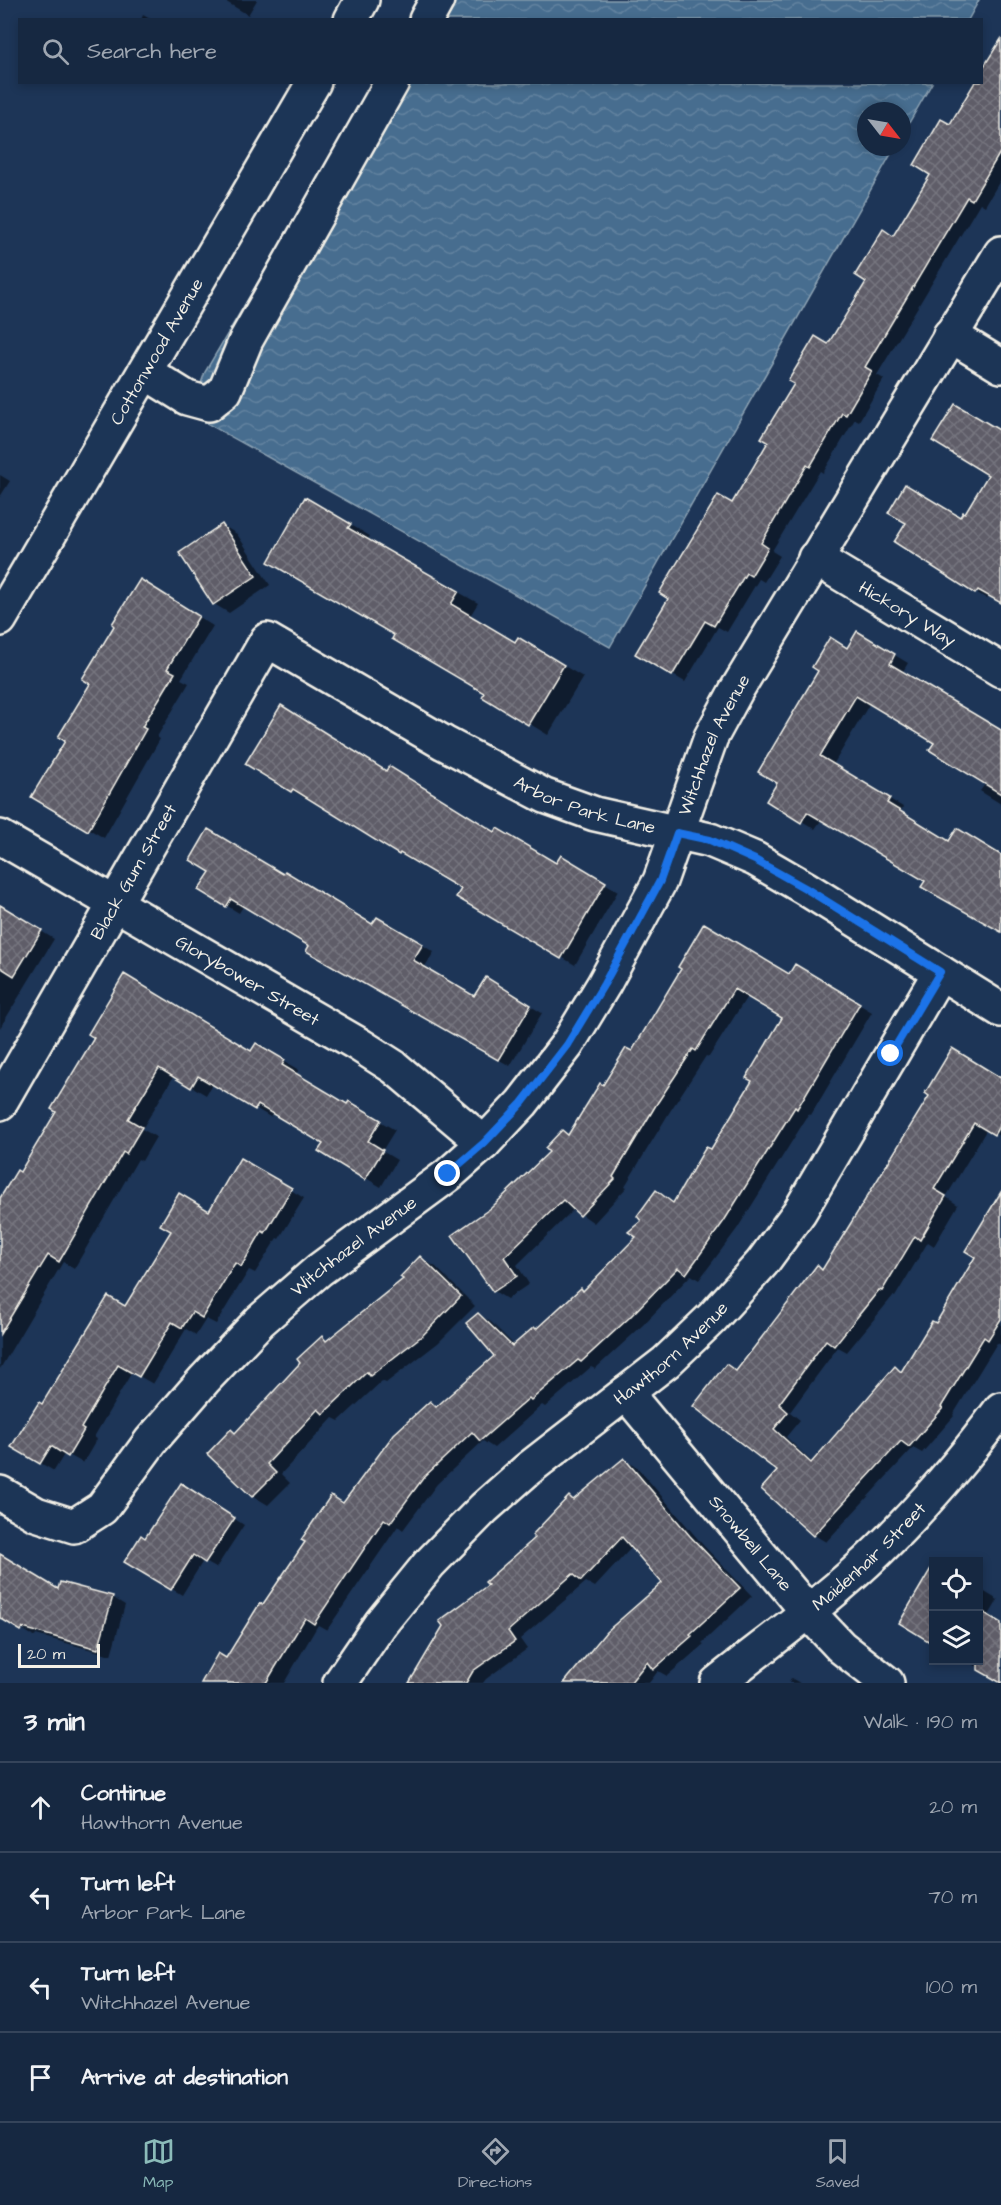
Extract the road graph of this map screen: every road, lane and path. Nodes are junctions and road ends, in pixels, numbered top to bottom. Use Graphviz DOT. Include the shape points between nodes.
graph roads {
  1 [pos="362,0"];
  2 [pos="437,0"];
  3 [pos="352,18"];
  4 [pos="427,18"];
  5 [pos="313,84"];
  6 [pos="391,84"];
  7 [pos="1001,253"];
  8 [pos="951,335"];
  9 [pos="1001,366"];
  10 [pos="145,372"];
  11 [pos="815,558"];
  12 [pos="0,619"];
  13 [pos="267,639"];
  14 [pos="1001,670"];
  15 [pos="677,833"];
  16 [pos="0,837"];
  17 [pos="114,904"];
  18 [pos="940,972"];
  19 [pos="1001,1010"];
  20 [pos="0,1103"];
  21 [pos="484,1143"];
  22 [pos="626,1393"];
  23 [pos="1001,1409"];
  24 [pos="0,1493"];
  25 [pos="808,1612"];
  26 [pos="340,1683"];
  27 [pos="717,1683"];
  28 [pos="887,1683"];
  1 -- 3 [label="street"];
  2 -- 4 [label="street"];
  5 -- 10 [label="street, Cottonwood Avenue"];
  6 -- 10 [label="street" via="246,340 225,391 209,404 187,398"];
  7 -- 8 [label="street, Witchhazel Avenue"];
  8 -- 9 [label="street"];
  8 -- 11 [label="street, Witchhazel Avenue"];
  10 -- 12 [label="street, Cottonwood Avenue"];
  11 -- 14 [label="street, Hickory Way"];
  11 -- 15 [label="street, Witchhazel Avenue" via="711,737"];
  13 -- 15 [label="street, Arbor Park Lane" via="545,796 595,814"];
  13 -- 17 [label="street, Black Gum Street"];
  15 -- 18 [label="street, Arbor Park Lane" via="718,843 755,860"];
  15 -- 21 [label="street, Witchhazel Avenue" via="660,881 567,1045 522,1103"];
  16 -- 17 [label="street, Glorybower Street"];
  17 -- 20 [label="street, Black Gum Street"];
  17 -- 21 [label="street, Glorybower Street" via="385,1061"];
  18 -- 19 [label="street, Arbor Park Lane"];
  18 -- 22 [label="street, Hawthorn Avenue" via="806,1202 775,1246 712,1318"];
  21 -- 24 [label="street, Witchhazel Avenue" via="319,1270 260,1321 151,1441 102,1508 74,1526 36,1514"];
  22 -- 25 [label="street, Snowbell Lane"];
  22 -- 26 [label="street, Hawthorn Avenue" via="484,1508 381,1623"];
  23 -- 25 [label="street, Maidenhair Street" via="879,1551"];
  25 -- 27 [label="street, Maidenhair Street"];
  25 -- 28 [label="street, Snowbell Lane" via="841,1647"];
}
